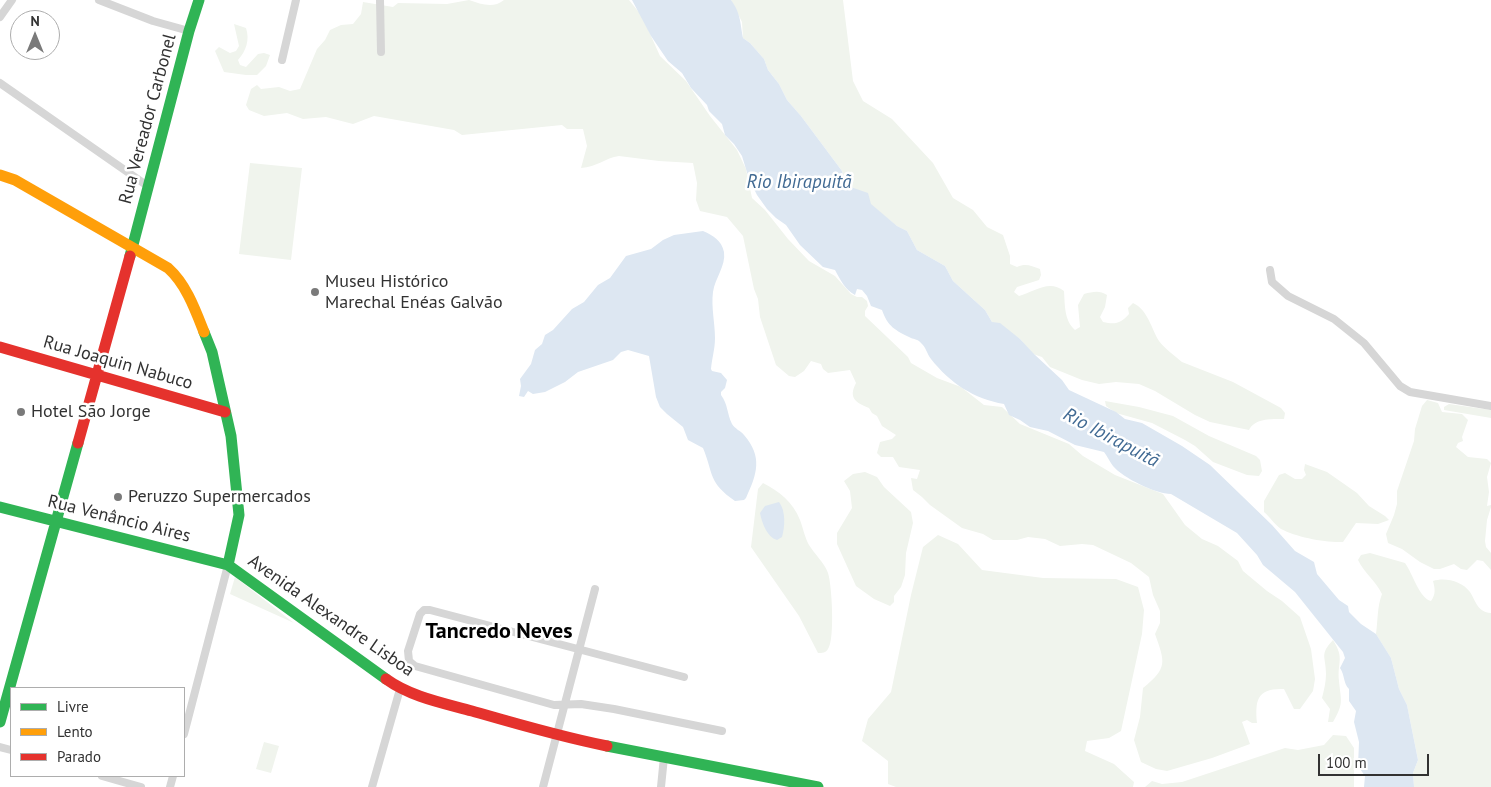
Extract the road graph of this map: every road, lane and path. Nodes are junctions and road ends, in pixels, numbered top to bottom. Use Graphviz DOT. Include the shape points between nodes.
graph roads {
  1 [pos="12,0"];
  2 [pos="99,0"];
  3 [pos="199,0"];
  4 [pos="296,0"];
  5 [pos="380,0"];
  6 [pos="0,17"];
  7 [pos="189,32"];
  8 [pos="381,52"];
  9 [pos="282,60"];
  10 [pos="0,83"];
  11 [pos="0,175"];
  12 [pos="149,187"];
  13 [pos="132,246"];
  14 [pos="1270,270"];
  15 [pos="0,347"];
  16 [pos="96,375"];
  17 [pos="1491,406"];
  18 [pos="226,412"];
  19 [pos="0,508"];
  20 [pos="56,521"];
  21 [pos="228,565"];
  22 [pos="595,589"];
  23 [pos="578,649"];
  24 [pos="684,677"];
  25 [pos="400,689"];
  26 [pos="565,705"];
  27 [pos="0,722"];
  28 [pos="185,730"];
  29 [pos="722,731"];
  30 [pos="558,736"];
  31 [pos="664,757"];
  32 [pos="106,777"];
  33 [pos="141,787"];
  34 [pos="372,787"];
  35 [pos="543,787"];
  36 [pos="661,787"];
  37 [pos="818,787"];
  1 -- 6 [label="street"];
  2 -- 7 [label="street"];
  3 -- 7 [label="street, Rua Vereador Carbonel"];
  4 -- 9 [label="street"];
  5 -- 8 [label="street"];
  7 -- 12 [label="street, Rua Vereador Carbonel"];
  10 -- 12 [label="street"];
  11 -- 13 [label="street, Avenida Alexandre Lisboa" via="15,180"];
  12 -- 13 [label="street, Rua Vereador Carbonel"];
  13 -- 16 [label="street, Rua Vereador Carbonel"];
  13 -- 18 [label="street, Avenida Alexandre Lisboa" via="178,277 212,352"];
  14 -- 17 [label="street" via="1272,282 1288,296 1334,320 1364,343 1400,386 1410,392"];
  15 -- 16 [label="street, Rua Joaquin Nabuco"];
  16 -- 18 [label="street, Rua Joaquin Nabuco"];
  16 -- 20 [label="street, Rua Vereador Carbonel"];
  18 -- 21 [label="street, Avenida Alexandre Lisboa" via="239,516"];
  19 -- 20 [label="street, Rua Venâncio Aires"];
  20 -- 21 [label="street, Rua Venâncio Aires"];
  20 -- 27 [label="street, Rua Vereador Carbonel"];
  21 -- 25 [label="street, Avenida Alexandre Lisboa"];
  21 -- 28 [label="street"];
  22 -- 23 [label="street"];
  23 -- 24 [label="street"];
  23 -- 26 [label="street"];
  23 -- 26 [label="street" via="424,610 416,621 408,651 409,661 414,666 530,699"];
  25 -- 30 [label="street, Avenida Alexandre Lisboa"];
  25 -- 34 [label="street"];
  26 -- 29 [label="street" via="614,709"];
  26 -- 30 [label="street"];
  30 -- 31 [label="street, Avenida Alexandre Lisboa"];
  30 -- 35 [label="street"];
  31 -- 36 [label="street"];
  31 -- 37 [label="street, Avenida Alexandre Lisboa"];
  32 -- 33 [label="street"];
}
